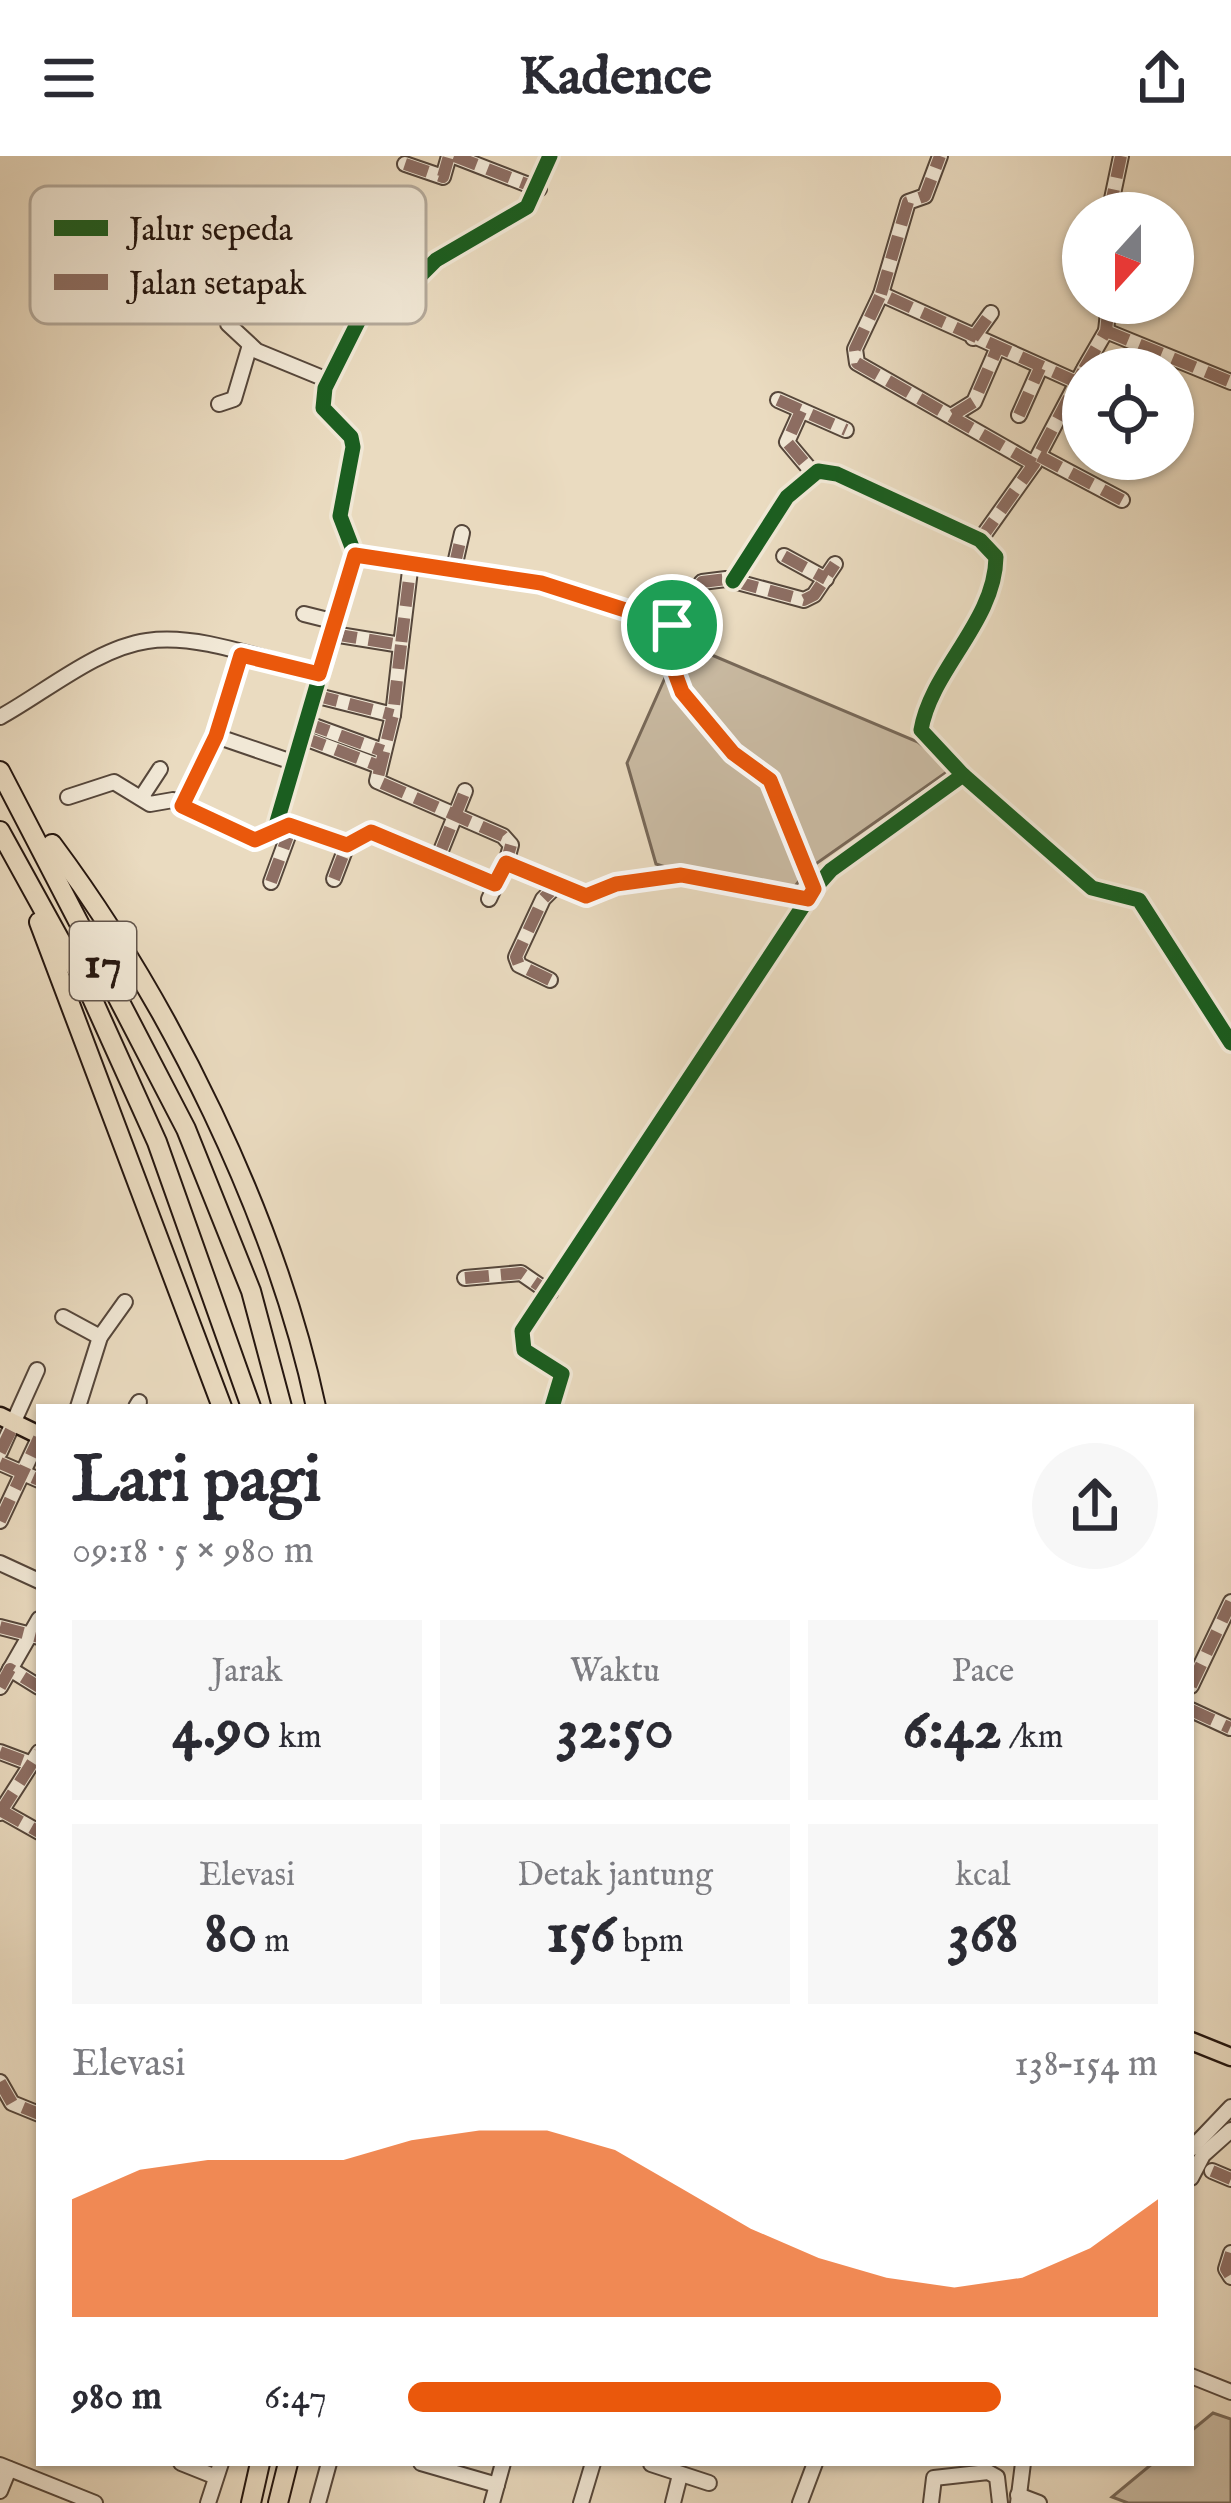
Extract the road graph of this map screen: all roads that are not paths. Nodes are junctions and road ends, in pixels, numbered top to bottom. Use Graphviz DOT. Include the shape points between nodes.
graph roads {
  1 [pos="452,156"];
  2 [pos="550,156"];
  3 [pos="940,156"];
  4 [pos="1121,156"];
  5 [pos="405,164"];
  6 [pos="539,189"];
  7 [pos="1113,192"];
  8 [pos="426,270"];
  9 [pos="881,294"];
  10 [pos="991,314"];
  11 [pos="228,324"];
  12 [pos="357,324"];
  13 [pos="1106,324"];
  14 [pos="1106,331"];
  15 [pos="973,338"];
  16 [pos="250,345"];
  17 [pos="1097,348"];
  18 [pos="1144,348"];
  19 [pos="997,349"];
  20 [pos="1040,368"];
  21 [pos="1194,368"];
  22 [pos="1062,371"];
  23 [pos="330,381"];
  24 [pos="1231,382"];
  25 [pos="778,400"];
  26 [pos="219,404"];
  27 [pos="801,411"];
  28 [pos="1062,412"];
  29 [pos="953,415"];
  30 [pos="1018,415"];
  31 [pos="846,430"];
  32 [pos="1036,460"];
  33 [pos="813,473"];
  34 [pos="1122,500"];
  35 [pos="462,532"];
  36 [pos="980,540"];
  37 [pos="355,555"];
  38 [pos="784,556"];
  39 [pos="411,562"];
  40 [pos="835,564"];
  41 [pos="454,568"];
  42 [pos="826,579"];
  43 [pos="733,581"];
  44 [pos="304,614"];
  45 [pos="672,625"];
  46 [pos="334,628"];
  47 [pos="400,645"];
  48 [pos="241,655"];
  49 [pos="319,674"];
  50 [pos="314,695"];
  51 [pos="393,715"];
  52 [pos="0,717"];
  53 [pos="304,730"];
  54 [pos="216,736"];
  55 [pos="381,758"];
  56 [pos="295,763"];
  57 [pos="160,769"];
  58 [pos="0,771"];
  59 [pos="963,776"];
  60 [pos="465,791"];
  61 [pos="16,795"];
  62 [pos="68,797"];
  63 [pos="141,798"];
  64 [pos="182,806"];
  65 [pos="456,817"];
  66 [pos="292,825"];
  67 [pos="274,832"];
  68 [pos="4,838"];
  69 [pos="347,845"];
  70 [pos="438,858"];
  71 [pos="506,863"];
  72 [pos="334,879"];
  73 [pos="271,882"];
  74 [pos="556,886"];
  75 [pos="811,894"];
  76 [pos="550,980"];
  77 [pos="1231,1043"];
  78 [pos="465,1277"];
  79 [pos="550,1294"];
  80 [pos="124,1302"];
  81 [pos="81,1305"];
  82 [pos="100,1336"];
  83 [pos="37,1370"];
  84 [pos="79,1404"];
  85 [pos="221,1404"];
  86 [pos="250,1404"];
  87 [pos="281,1404"];
  88 [pos="315,1404"];
  89 [pos="553,1404"];
  90 [pos="7,1419"];
  91 [pos="36,1434"];
  92 [pos="36,1442"];
  93 [pos="0,1452"];
  94 [pos="0,1463"];
  95 [pos="21,1471"];
  96 [pos="36,1478"];
  97 [pos="0,1521"];
  98 [pos="0,1563"];
  99 [pos="36,1580"];
  100 [pos="1231,1602"];
  101 [pos="0,1627"];
  102 [pos="34,1635"];
  103 [pos="10,1670"];
  104 [pos="1194,1680"];
  105 [pos="36,1685"];
  106 [pos="0,1687"];
  107 [pos="1194,1711"];
  108 [pos="1230,1728"];
  109 [pos="0,1752"];
  110 [pos="36,1758"];
  111 [pos="36,1759"];
  112 [pos="0,1811"];
  113 [pos="36,1830"];
  114 [pos="1194,2043"];
  115 [pos="1231,2057"];
  116 [pos="0,2083"];
  117 [pos="1231,2107"];
  118 [pos="36,2113"];
  119 [pos="1231,2130"];
  120 [pos="1194,2146"];
  121 [pos="1194,2169"];
  122 [pos="1212,2171"];
  123 [pos="1231,2179"];
  124 [pos="1231,2253"];
  125 [pos="1231,2277"];
  126 [pos="1194,2377"];
  127 [pos="1231,2392"];
  128 [pos="259,2466"];
  129 [pos="287,2466"];
  130 [pos="328,2466"];
  131 [pos="431,2466"];
  132 [pos="502,2466"];
  133 [pos="592,2466"];
  134 [pos="656,2466"];
  135 [pos="814,2466"];
  136 [pos="1023,2466"];
  137 [pos="4,2467"];
  138 [pos="218,2470"];
  139 [pos="680,2475"];
  140 [pos="709,2483"];
  141 [pos="497,2485"];
  142 [pos="0,2492"];
  143 [pos="1018,2499"];
  144 [pos="95,2503"];
  145 [pos="208,2503"];
  146 [pos="251,2503"];
  147 [pos="278,2503"];
  148 [pos="318,2503"];
  149 [pos="492,2503"];
  150 [pos="581,2503"];
  151 [pos="673,2503"];
  152 [pos="800,2503"];
  153 [pos="931,2503"];
  154 [pos="1000,2503"];
  155 [pos="1040,2503"];
  1 -- 5 [label="street" via="443,177"];
  1 -- 6 [label="street"];
  2 -- 6 [label="street"];
  3 -- 9 [label="street" via="926,196 908,202 901,215"];
  4 -- 7 [label="street"];
  6 -- 8 [label="street" via="520,212"];
  9 -- 15 [label="street"];
  9 -- 29 [label="street" via="854,359"];
  10 -- 15 [label="street"];
  11 -- 16 [label="street"];
  12 -- 23 [label="street"];
  13 -- 14 [label="street"];
  14 -- 17 [label="street"];
  14 -- 18 [label="street"];
  15 -- 19 [label="street"];
  16 -- 23 [label="street"];
  16 -- 26 [label="street" via="234,399"];
  19 -- 20 [label="street"];
  19 -- 29 [label="street" via="974,402"];
  20 -- 22 [label="street"];
  20 -- 30 [label="street"];
  21 -- 24 [label="street"];
  23 -- 37 [label="street" via="322,409 353,447 340,516"];
  25 -- 27 [label="street"];
  27 -- 31 [label="street"];
  27 -- 33 [label="street" via="787,442"];
  28 -- 32 [label="street"];
  29 -- 32 [label="street"];
  32 -- 34 [label="street"];
  32 -- 36 [label="street"];
  33 -- 36 [label="street" via="837,474"];
  33 -- 43 [label="street" via="787,496"];
  35 -- 41 [label="street"];
  36 -- 59 [label="street" via="996,557 993,578 921,730"];
  37 -- 39 [label="street"];
  37 -- 46 [label="street"];
  38 -- 42 [label="street"];
  39 -- 41 [label="street"];
  39 -- 47 [label="street"];
  40 -- 42 [label="street"];
  41 -- 45 [label="street" via="582,593"];
  42 -- 43 [label="street" via="796,601"];
  43 -- 45 [label="street" via="696,585"];
  44 -- 46 [label="street"];
  45 -- 75 [label="street" via="682,692 733,753 770,780"];
  46 -- 47 [label="street"];
  46 -- 49 [label="street"];
  47 -- 51 [label="street"];
  48 -- 49 [label="street"];
  48 -- 52 [label="street" via="181,640 145,641"];
  48 -- 54 [label="street"];
  49 -- 50 [label="street"];
  50 -- 51 [label="street"];
  50 -- 53 [label="street"];
  51 -- 55 [label="street"];
  53 -- 55 [label="street"];
  53 -- 56 [label="street"];
  54 -- 56 [label="street"];
  54 -- 64 [label="street"];
  55 -- 65 [label="street" via="380,783"];
  56 -- 67 [label="street"];
  57 -- 63 [label="street"];
  58 -- 61 [label="highway, 17"];
  59 -- 75 [label="street" via="831,870"];
  59 -- 77 [label="street" via="1092,888 1139,900"];
  60 -- 65 [label="street"];
  61 -- 87 [label="highway, 17" via="186,1129 250,1291"];
  61 -- 88 [label="highway" via="80,882 205,1103 268,1249"];
  62 -- 63 [label="street" via="104,782"];
  63 -- 64 [label="street"];
  64 -- 67 [label="street" via="255,840"];
  65 -- 70 [label="street"];
  65 -- 71 [label="street" via="508,840"];
  66 -- 67 [label="street"];
  66 -- 69 [label="street"];
  66 -- 73 [label="street"];
  68 -- 85 [label="highway"];
  68 -- 86 [label="highway, 17" via="92,998 158,1142"];
  69 -- 70 [label="street" via="371,832"];
  69 -- 72 [label="street"];
  70 -- 71 [label="street" via="492,892"];
  71 -- 74 [label="street"];
  74 -- 75 [label="street" via="593,896 616,884 681,875"];
  74 -- 76 [label="street" via="516,957"];
  75 -- 79 [label="street"];
  78 -- 79 [label="street" via="521,1273"];
  79 -- 89 [label="street" via="519,1342 560,1371"];
  80 -- 82 [label="street"];
  81 -- 82 [label="street" via="69,1319"];
  82 -- 84 [label="street"];
  83 -- 90 [label="street"];
  90 -- 91 [label="main road"];
  90 -- 93 [label="street"];
  92 -- 95 [label="street"];
  94 -- 95 [label="street"];
  95 -- 96 [label="street"];
  95 -- 97 [label="street"];
  98 -- 99 [label="street"];
  100 -- 104 [label="street"];
  101 -- 102 [label="street"];
  102 -- 103 [label="street"];
  103 -- 105 [label="street"];
  103 -- 106 [label="street"];
  107 -- 108 [label="street"];
  109 -- 110 [label="street"];
  111 -- 112 [label="street"];
  112 -- 113 [label="street"];
  114 -- 115 [label="main road"];
  116 -- 118 [label="street" via="12,2103"];
  117 -- 120 [label="street"];
  119 -- 121 [label="street"];
  122 -- 123 [label="street"];
  124 -- 125 [label="street"];
  126 -- 127 [label="street"];
  128 -- 146 [label="highway"];
  129 -- 147 [label="highway"];
  130 -- 148 [label="street"];
  131 -- 141 [label="street"];
  132 -- 141 [label="street"];
  133 -- 150 [label="street"];
  134 -- 139 [label="street"];
  135 -- 152 [label="street"];
  136 -- 143 [label="street"];
  137 -- 142 [label="street"];
  137 -- 144 [label="street"];
  138 -- 145 [label="street"];
  139 -- 140 [label="street"];
  139 -- 151 [label="street"];
  141 -- 149 [label="street"];
  143 -- 155 [label="street"];
  153 -- 154 [label="street" via="934,2478 988,2472 997,2477"];
}
